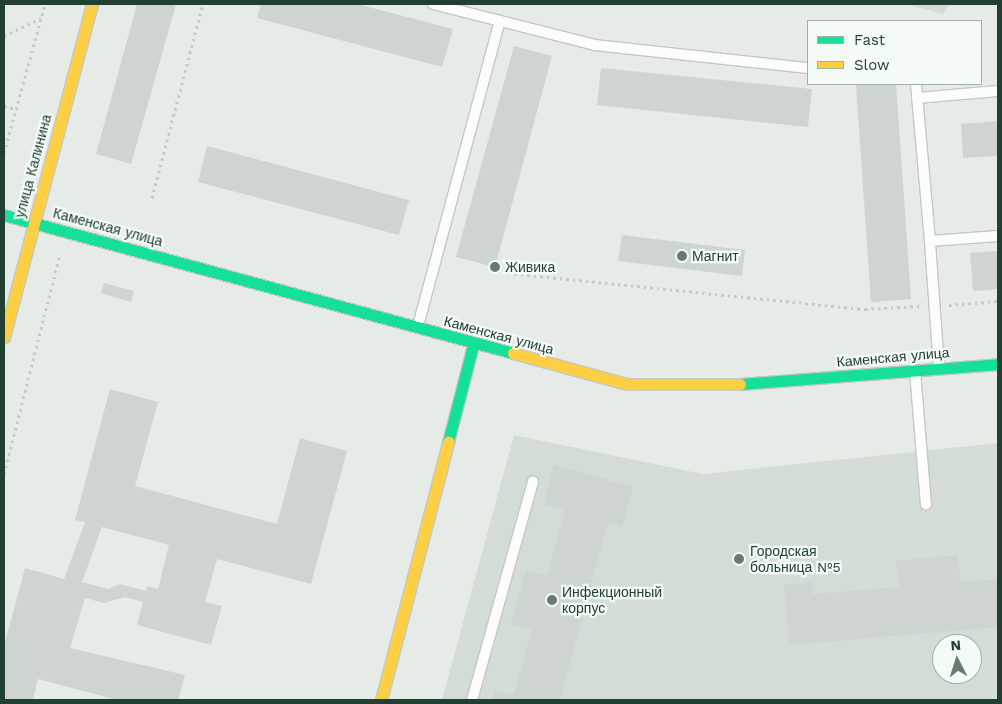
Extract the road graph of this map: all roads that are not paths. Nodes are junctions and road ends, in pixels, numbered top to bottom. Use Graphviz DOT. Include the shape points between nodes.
graph roads {
  1 [pos="92,4"];
  2 [pos="433,4"];
  3 [pos="500,21"];
  4 [pos="807,68"];
  5 [pos="916,85"];
  6 [pos="998,91"];
  7 [pos="917,98"];
  8 [pos="4,215"];
  9 [pos="33,223"];
  10 [pos="998,236"];
  11 [pos="930,241"];
  12 [pos="417,328"];
  13 [pos="4,337"];
  14 [pos="473,345"];
  15 [pos="998,364"];
  16 [pos="939,369"];
  17 [pos="915,370"];
  18 [pos="533,481"];
  19 [pos="926,505"];
  20 [pos="381,700"];
  21 [pos="472,700"];
  1 -- 9 [label="street, улица Калинина"];
  2 -- 3 [label="lane"];
  3 -- 4 [label="lane" via="595,45"];
  3 -- 12 [label="lane"];
  5 -- 7 [label="lane"];
  6 -- 7 [label="lane"];
  7 -- 11 [label="lane"];
  8 -- 9 [label="street, Каменская улица"];
  9 -- 12 [label="street, Каменская улица"];
  9 -- 13 [label="street, улица Калинина"];
  10 -- 11 [label="lane"];
  11 -- 16 [label="lane"];
  12 -- 14 [label="street, Каменская улица"];
  14 -- 17 [label="street, Каменская улица" via="627,384 746,384"];
  14 -- 20 [label="street"];
  15 -- 16 [label="street, Каменская улица"];
  16 -- 17 [label="street, Каменская улица"];
  17 -- 19 [label="lane"];
  18 -- 21 [label="lane"];
}
